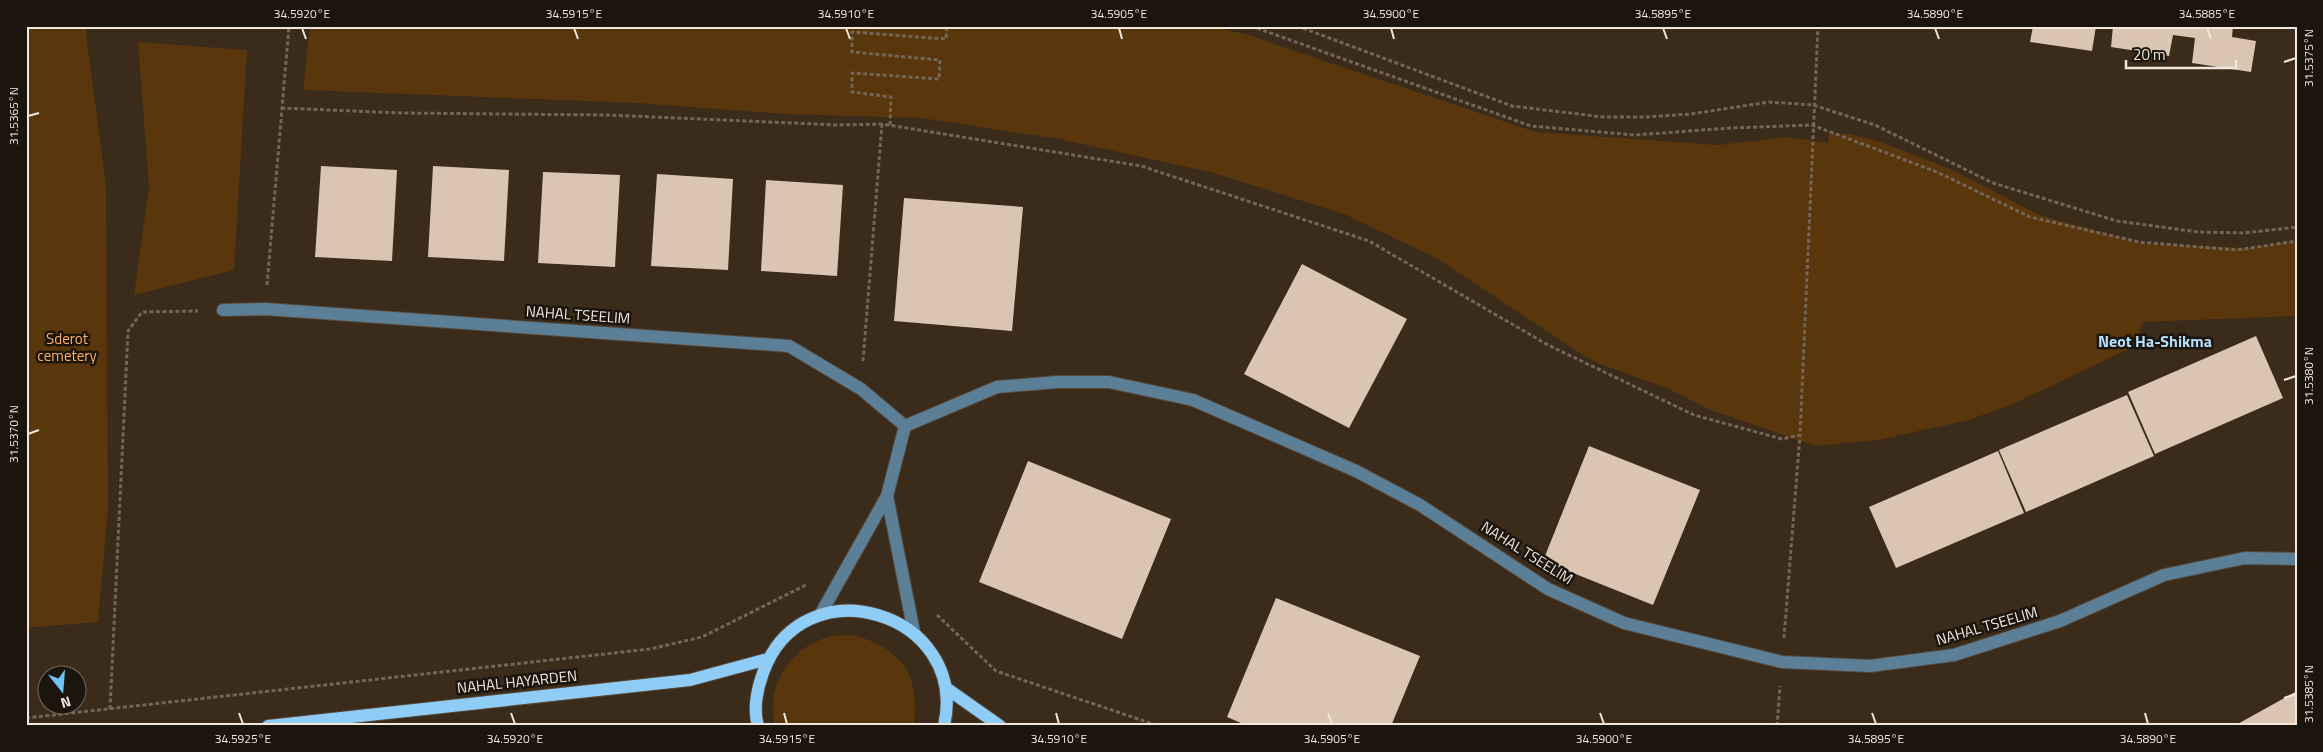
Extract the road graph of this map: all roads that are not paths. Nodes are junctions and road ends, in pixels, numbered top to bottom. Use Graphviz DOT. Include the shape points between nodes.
graph roads {
  1 [pos="223,310"];
  2 [pos="905,426"];
  3 [pos="886,496"];
  4 [pos="2297,559"];
  5 [pos="820,615"];
  6 [pos="914,632"];
  7 [pos="768,659"];
  8 [pos="946,688"];
  9 [pos="268,726"];
  10 [pos="758,726"];
  11 [pos="944,726"];
  12 [pos="1000,726"];
  1 -- 2 [label="street, NAHAL TSEELIM" via="265,309 789,346 862,389"];
  2 -- 3 [label="street"];
  2 -- 4 [label="street, NAHAL TSEELIM" via="998,387 1109,382 1193,400 1356,471 1420,505 1548,589 1624,623 1782,662 1870,666 1954,655 2060,621 2164,575 2245,558"];
  3 -- 5 [label="street"];
  3 -- 6 [label="street"];
  5 -- 6 [label="main road" via="852,610 885,616"];
  5 -- 7 [label="main road" via="799,625 781,640"];
  6 -- 8 [label="main road" via="934,657"];
  7 -- 9 [label="main road, NAHAL HAYARDEN" via="690,680"];
  7 -- 10 [label="main road" via="757,690"];
  8 -- 11 [label="main road"];
  8 -- 12 [label="main road"];
}
